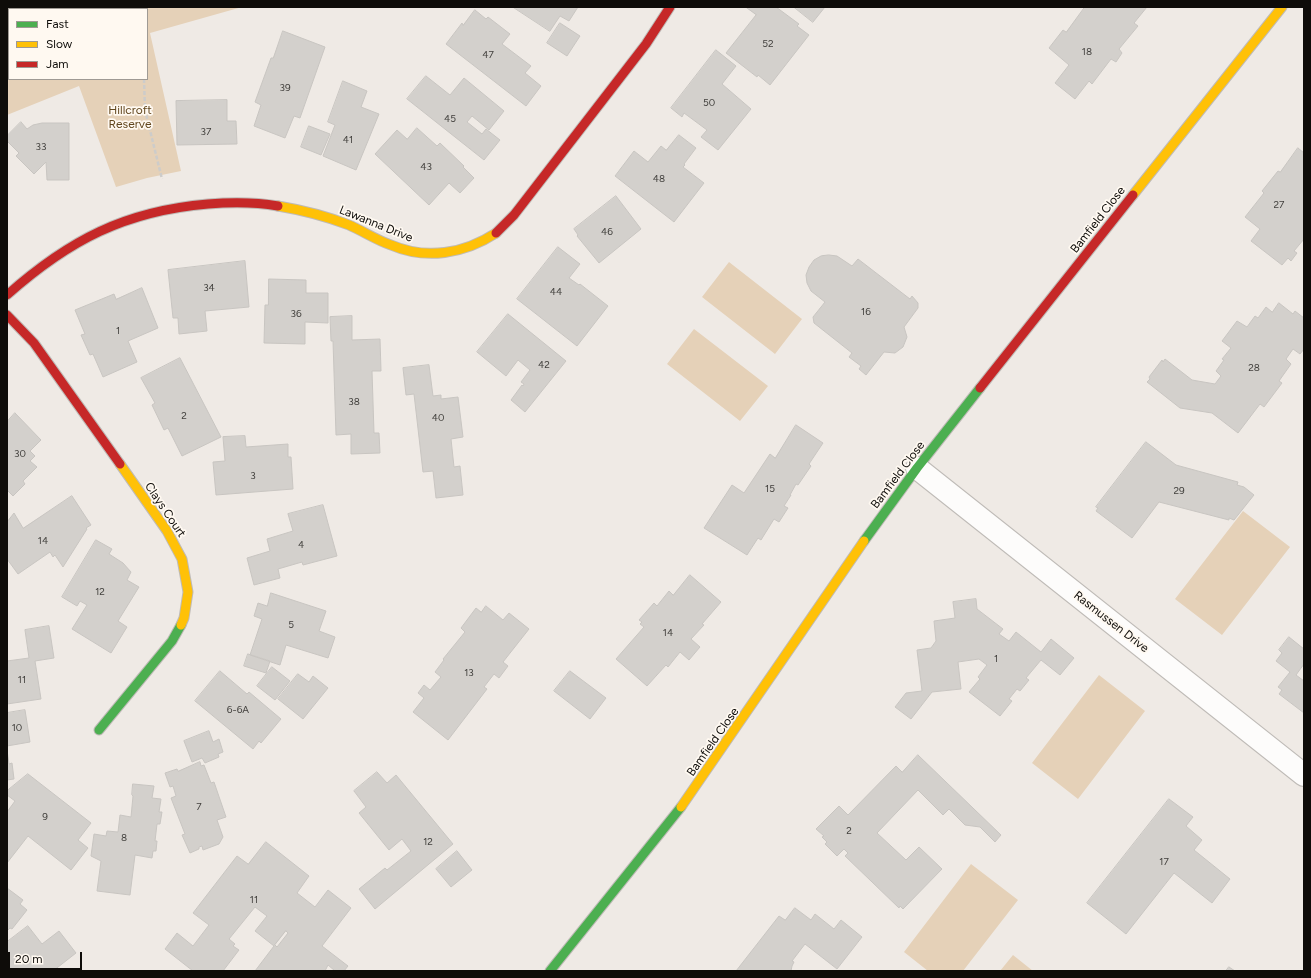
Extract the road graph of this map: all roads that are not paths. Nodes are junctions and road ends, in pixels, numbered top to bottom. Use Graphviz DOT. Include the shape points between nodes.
graph roads {
  1 [pos="670,7"];
  2 [pos="1282,7"];
  3 [pos="7,295"];
  4 [pos="7,315"];
  5 [pos="917,468"];
  6 [pos="99,730"];
  7 [pos="1304,775"];
  8 [pos="550,971"];
  1 -- 3 [label="street, Lawanna Drive" via="646,44 514,214 498,232 476,245 458,252 407,252 349,226 303,211 248,202 198,204 146,213 93,233 58,253 26,276"];
  2 -- 5 [label="street, Bamfield Close"];
  4 -- 6 [label="street, Clays Court" via="34,344 167,531 182,559 188,592 184,618 172,641"];
  5 -- 7 [label="street, Rasmussen Drive"];
  5 -- 8 [label="street, Bamfield Close" via="871,530 685,802"];
}
